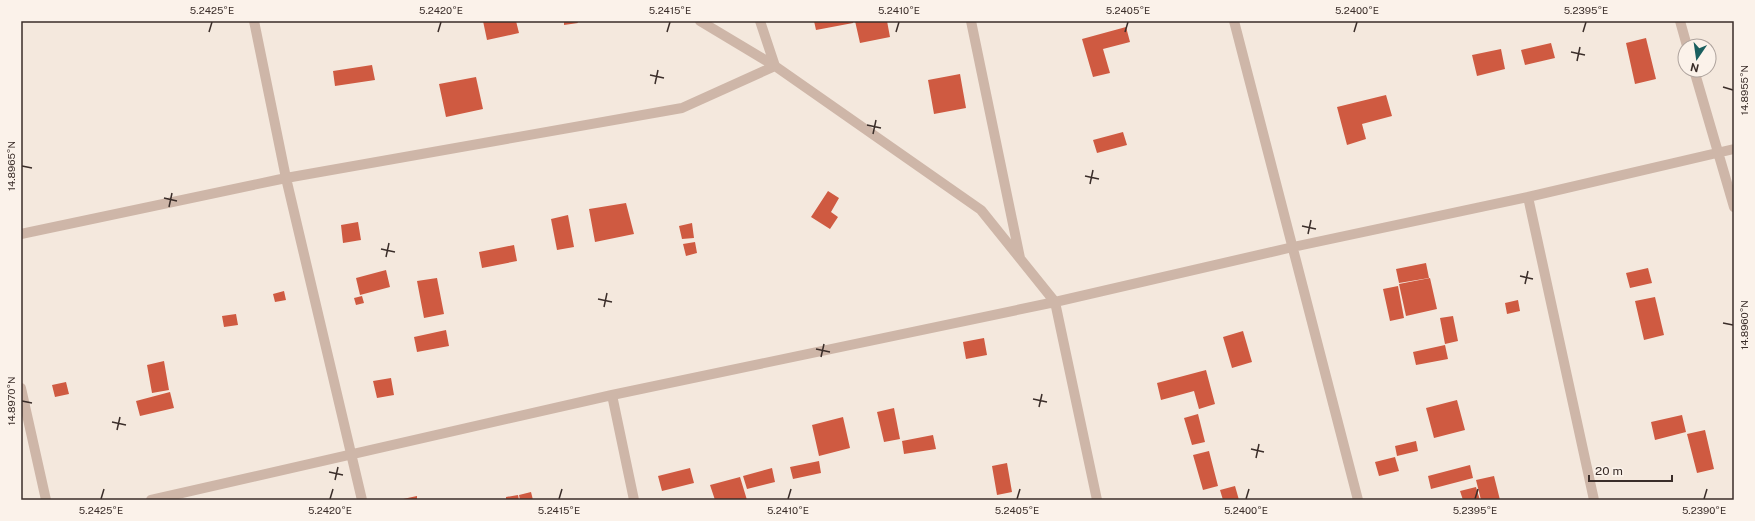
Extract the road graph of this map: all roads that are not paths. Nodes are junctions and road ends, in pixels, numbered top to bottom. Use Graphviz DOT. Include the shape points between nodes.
graph roads {
  1 [pos="254,21"];
  2 [pos="700,21"];
  3 [pos="760,21"];
  4 [pos="971,21"];
  5 [pos="1234,21"];
  6 [pos="1680,21"];
  7 [pos="1685,38"];
  8 [pos="775,66"];
  9 [pos="1696,78"];
  10 [pos="1734,149"];
  11 [pos="1718,152"];
  12 [pos="286,178"];
  13 [pos="1528,197"];
  14 [pos="1734,207"];
  15 [pos="21,234"];
  16 [pos="1293,247"];
  17 [pos="1020,260"];
  18 [pos="1055,302"];
  19 [pos="21,388"];
  20 [pos="612,395"];
  21 [pos="351,454"];
  22 [pos="46,500"];
  23 [pos="151,500"];
  24 [pos="362,500"];
  25 [pos="634,500"];
  26 [pos="1097,500"];
  27 [pos="1358,500"];
  28 [pos="1594,500"];
  1 -- 12 [label="street"];
  2 -- 8 [label="street"];
  3 -- 8 [label="street"];
  4 -- 17 [label="street"];
  5 -- 16 [label="street"];
  6 -- 7 [label="street"];
  8 -- 12 [label="street" via="682,108"];
  8 -- 17 [label="street" via="981,210"];
  9 -- 11 [label="street"];
  10 -- 11 [label="street"];
  11 -- 13 [label="street"];
  11 -- 14 [label="street"];
  12 -- 15 [label="street"];
  12 -- 21 [label="street"];
  13 -- 16 [label="street"];
  13 -- 28 [label="street"];
  16 -- 18 [label="street"];
  16 -- 27 [label="street"];
  17 -- 18 [label="street"];
  18 -- 20 [label="street"];
  18 -- 26 [label="street"];
  19 -- 22 [label="street"];
  20 -- 21 [label="street"];
  20 -- 25 [label="street"];
  21 -- 23 [label="street"];
  21 -- 24 [label="street"];
}
